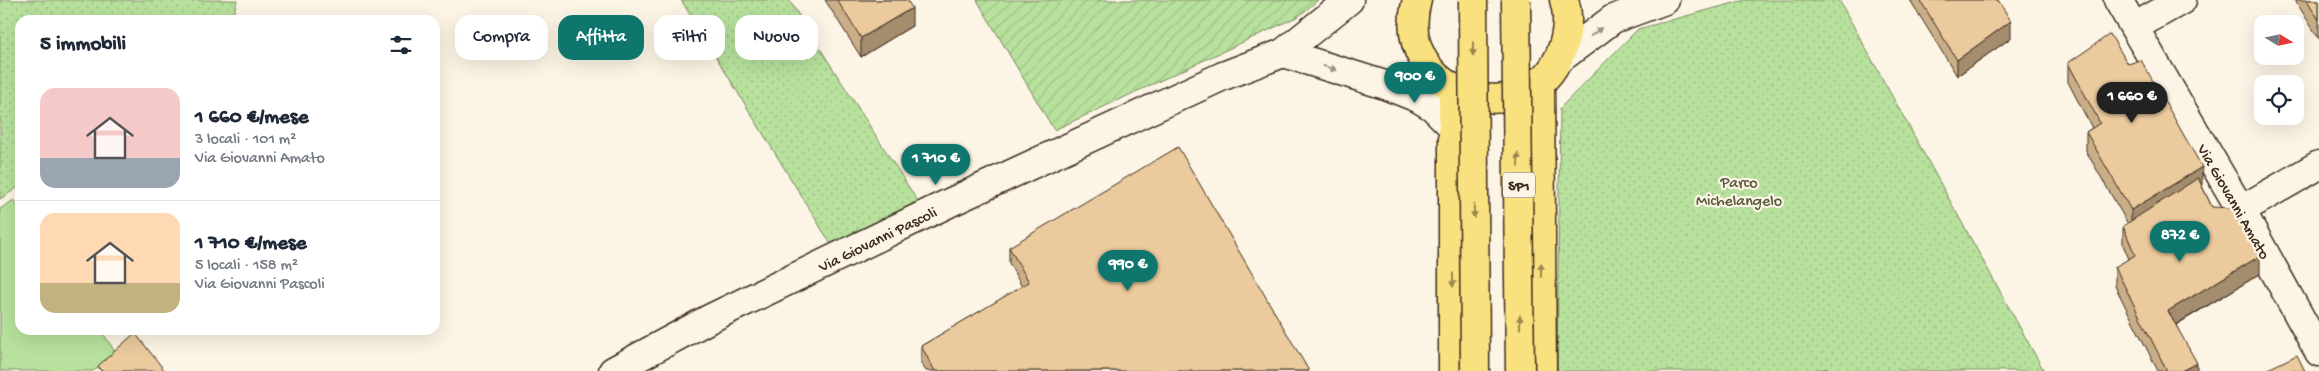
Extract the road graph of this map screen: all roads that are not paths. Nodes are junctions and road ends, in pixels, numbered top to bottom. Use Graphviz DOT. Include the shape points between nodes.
graph roads {
  1 [pos="1349,0"];
  2 [pos="1417,0"];
  3 [pos="1473,0"];
  4 [pos="1516,0"];
  5 [pos="1564,0"];
  6 [pos="1665,0"];
  7 [pos="2118,0"];
  8 [pos="2182,0"];
  9 [pos="2134,27"];
  10 [pos="1283,53"];
  11 [pos="1549,71"];
  12 [pos="1386,85"];
  13 [pos="1447,85"];
  14 [pos="1452,126"];
  15 [pos="2319,165"];
  16 [pos="2241,210"];
  17 [pos="2319,352"];
  18 [pos="613,371"];
  19 [pos="1453,371"];
  20 [pos="1475,371"];
  21 [pos="1520,371"];
  22 [pos="1542,371"];
  1 -- 10 [label="street, Via Giovanni Pascoli"];
  2 -- 13 [label="main road" via="1414,23 1417,45 1426,64"];
  3 -- 20 [label="main road, one-way, bridge"];
  21 -- 4 [label="main road, SP1, one-way, bridge"];
  5 -- 11 [label="main road" via="1566,36"];
  11 -- 6 [label="street, one-way" via="1613,19"];
  7 -- 9 [label="street, Via Giovanni Amato"];
  8 -- 9 [label="street"];
  9 -- 16 [label="street, Via Giovanni Amato"];
  10 -- 12 [label="street, one-way"];
  10 -- 18 [label="street, Via Giovanni Pascoli" via="1223,76 952,202 711,318"];
  11 -- 13 [label="main road" via="1522,93 1501,98 1480,98"];
  22 -- 11 [label="main road, one-way"];
  12 -- 13 [label="street"];
  12 -- 14 [label="street" via="1433,106"];
  13 -- 14 [label="main road"];
  14 -- 19 [label="main road, one-way"];
  15 -- 16 [label="street"];
  16 -- 17 [label="street, Via Giovanni Amato"];
}
